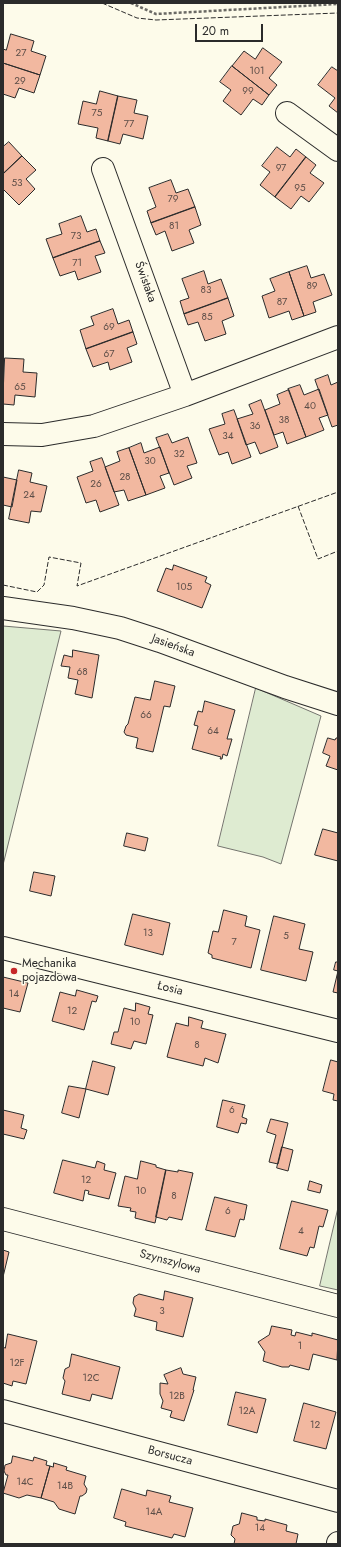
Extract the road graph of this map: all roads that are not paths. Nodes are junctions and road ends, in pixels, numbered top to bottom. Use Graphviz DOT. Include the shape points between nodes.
graph roads {
  1 [pos="287,113"];
  2 [pos="338,150"];
  3 [pos="103,169"];
  4 [pos="338,337"];
  5 [pos="185,395"];
  6 [pos="3,434"];
  7 [pos="3,608"];
  8 [pos="338,704"];
  9 [pos="3,948"];
  10 [pos="338,1030"];
  11 [pos="3,1219"];
  12 [pos="338,1306"];
  13 [pos="3,1411"];
  14 [pos="338,1501"];
  1 -- 2 [label="street"];
  3 -- 5 [label="street, Świstaka"];
  4 -- 5 [label="street"];
  5 -- 6 [label="street" via="94,426 42,435"];
  7 -- 8 [label="street, Jasieńska" via="57,615 120,628"];
  9 -- 10 [label="street, Łosia"];
  11 -- 12 [label="street, Szynszylowa"];
  13 -- 14 [label="street, Borsucza"];
}
